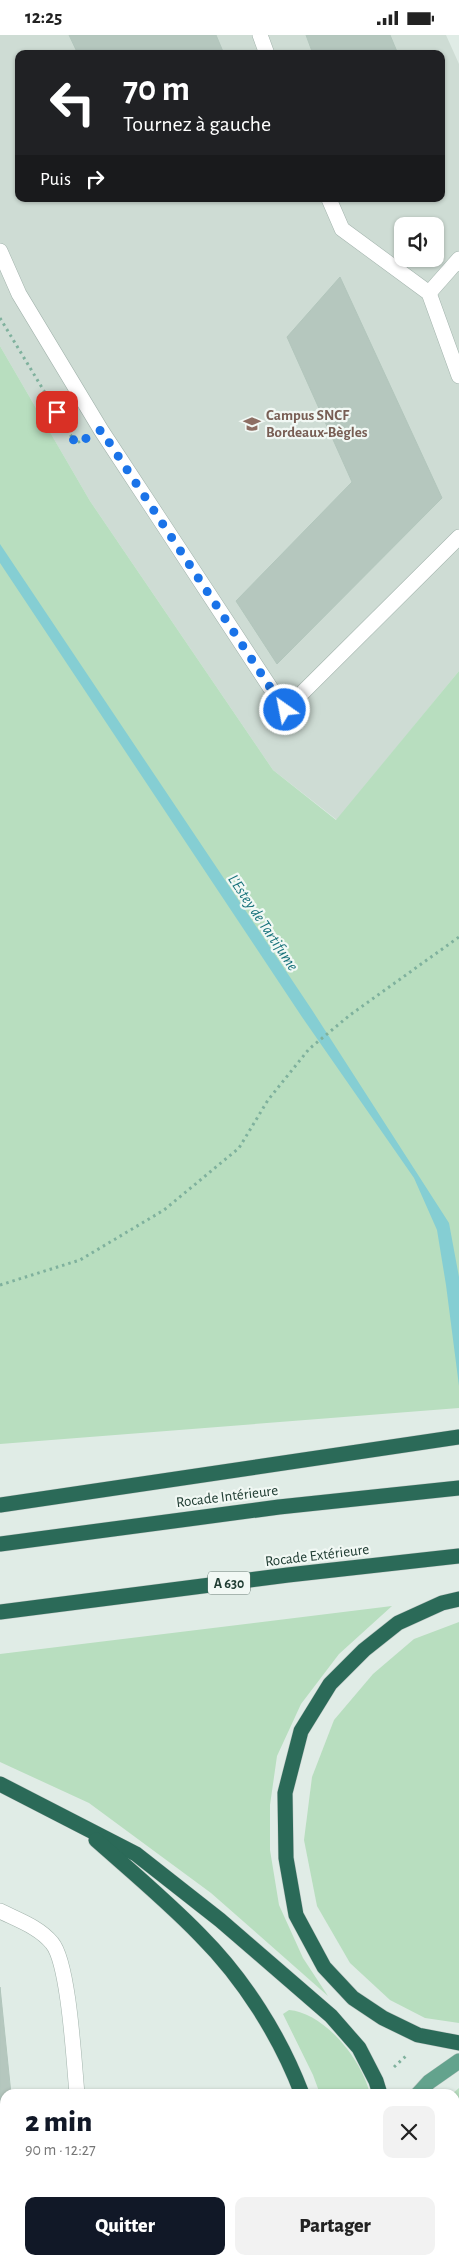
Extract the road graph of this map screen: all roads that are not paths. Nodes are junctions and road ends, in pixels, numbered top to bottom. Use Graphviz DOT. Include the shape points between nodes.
graph roads {
  1 [pos="260,35"];
  2 [pos="266,50"];
  3 [pos="330,202"];
  4 [pos="0,251"];
  5 [pos="459,259"];
  6 [pos="428,293"];
  7 [pos="459,376"];
  8 [pos="459,537"];
  9 [pos="459,1437"];
  10 [pos="459,1488"];
  11 [pos="0,1505"];
  12 [pos="0,1543"];
  13 [pos="459,1556"];
  14 [pos="459,1599"];
  15 [pos="0,1612"];
  16 [pos="0,1784"];
  17 [pos="82,1827"];
  18 [pos="0,1911"];
  19 [pos="459,2043"];
  20 [pos="459,2061"];
  21 [pos="76,2089"];
  22 [pos="300,2089"];
  23 [pos="378,2089"];
  24 [pos="422,2089"];
  1 -- 2 [label="street"];
  3 -- 6 [label="street" via="342,229"];
  4 -- 8 [label="street" via="19,294 101,430 285,710"];
  5 -- 6 [label="street"];
  6 -- 7 [label="street"];
  9 -- 11 [label="highway"];
  10 -- 12 [label="highway, Rocade Intérieure" via="279,1507"];
  13 -- 15 [label="highway, Rocade Extérieure / A 630"];
  14 -- 19 [label="highway" via="442,1603 398,1623 364,1650 330,1684 301,1731 286,1793 286,1858 296,1915 324,1967 354,1998 383,2018 418,2035"];
  16 -- 17 [label="highway"];
  17 -- 22 [label="highway" via="201,1935 267,2020"];
  17 -- 23 [label="highway" via="136,1854 220,1920 331,2016 359,2047"];
  18 -- 21 [label="street" via="39,1931 53,1944 60,1960 66,1985"];
  20 -- 24 [label="main road"];
}
